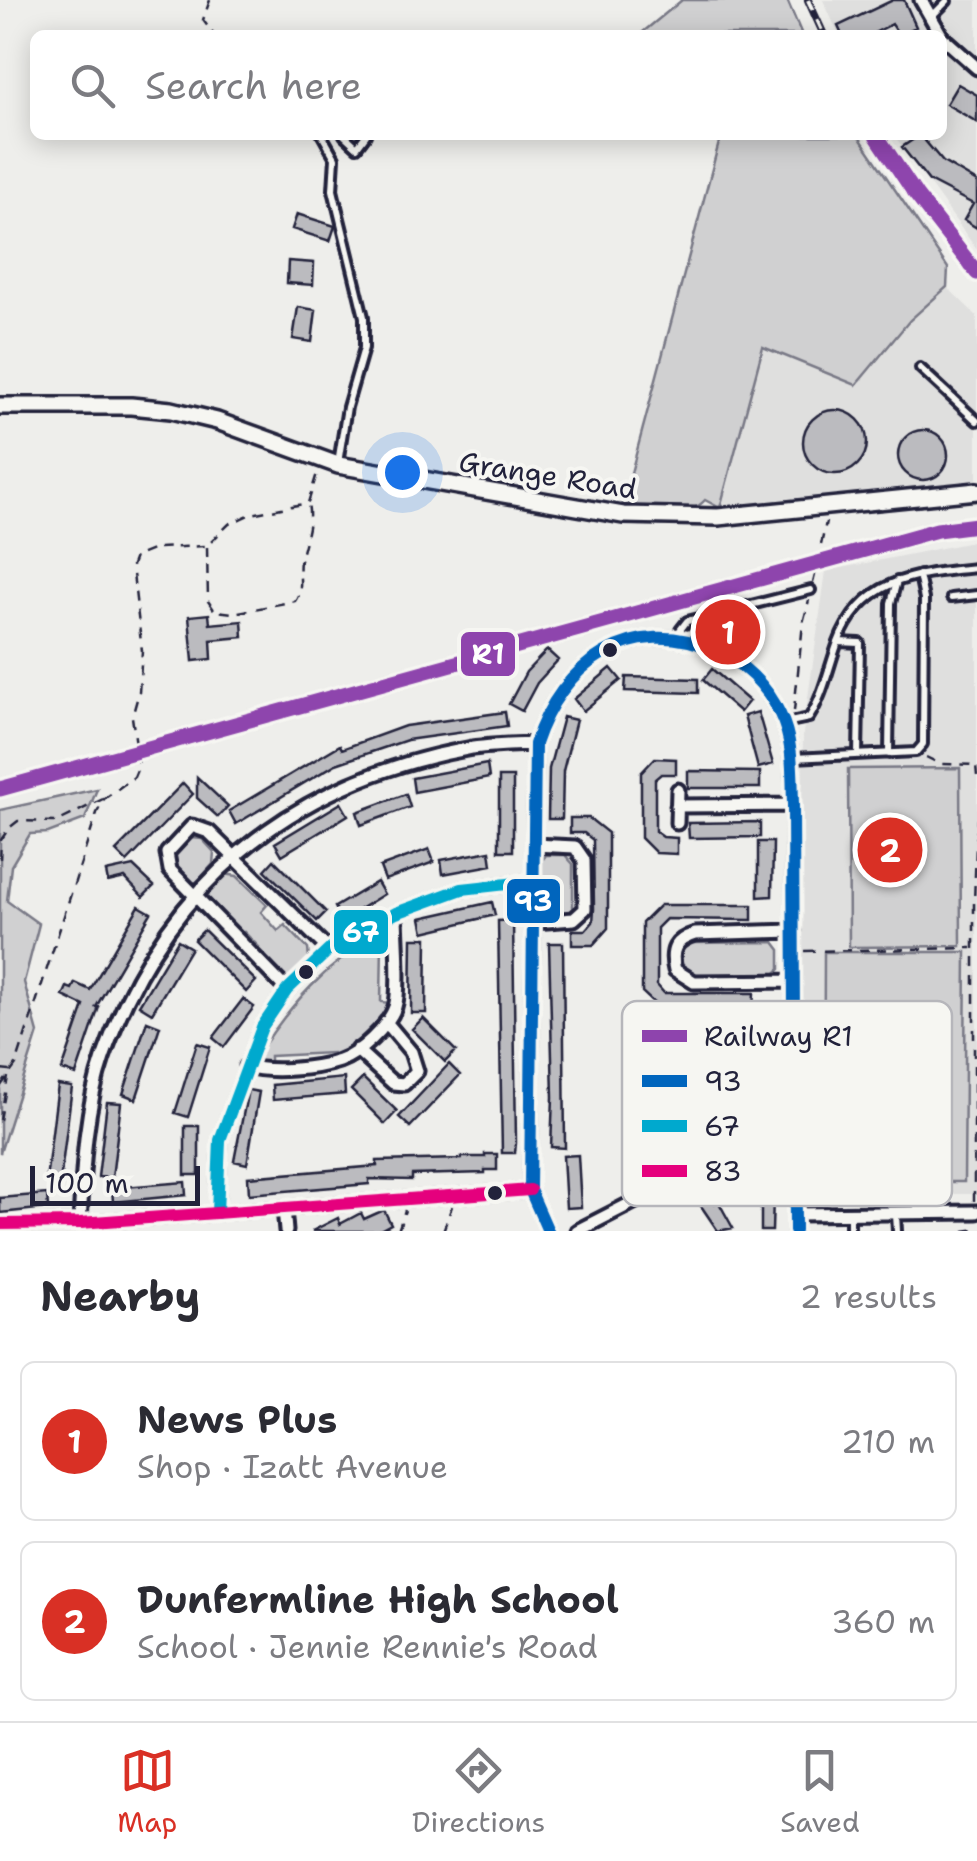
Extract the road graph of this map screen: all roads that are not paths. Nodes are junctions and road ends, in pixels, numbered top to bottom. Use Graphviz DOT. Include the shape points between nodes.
graph roads {
  1 [pos="921,0"];
  2 [pos="947,1"];
  3 [pos="930,18"];
  4 [pos="938,30"];
  5 [pos="947,41"];
  6 [pos="977,68"];
  7 [pos="325,140"];
  8 [pos="920,368"];
  9 [pos="0,406"];
  10 [pos="977,421"];
  11 [pos="338,464"];
  12 [pos="977,490"];
  13 [pos="977,568"];
  14 [pos="919,575"];
  15 [pos="898,579"];
  16 [pos="811,590"];
  17 [pos="977,594"];
  18 [pos="950,598"];
  19 [pos="682,639"];
  20 [pos="838,642"];
  21 [pos="784,723"];
  22 [pos="535,744"];
  23 [pos="889,754"];
  24 [pos="858,755"];
  25 [pos="792,758"];
  26 [pos="678,790"];
  27 [pos="793,805"];
  28 [pos="677,806"];
  29 [pos="677,823"];
  30 [pos="534,845"];
  31 [pos="234,855"];
  32 [pos="534,881"];
  33 [pos="196,894"];
  34 [pos="396,913"];
  35 [pos="534,922"];
  36 [pos="794,931"];
  37 [pos="329,950"];
  38 [pos="794,981"];
  39 [pos="286,990"];
  40 [pos="794,1001"];
  41 [pos="386,1022"];
  42 [pos="357,1050"];
  43 [pos="246,1066"];
  44 [pos="530,1190"];
  45 [pos="626,1206"];
  46 [pos="796,1206"];
  47 [pos="284,1208"];
  48 [pos="976,1212"];
  49 [pos="217,1213"];
  50 [pos="850,1213"];
  51 [pos="896,1213"];
  52 [pos="796,1214"];
  53 [pos="80,1223"];
  54 [pos="0,1224"];
  55 [pos="286,1231"];
  56 [pos="548,1231"];
  57 [pos="577,1231"];
  58 [pos="795,1231"];
  59 [pos="850,1231"];
  60 [pos="896,1231"];
  1 -- 3 [label="street"];
  2 -- 3 [label="lane"];
  3 -- 4 [label="street"];
  5 -- 6 [label="street"];
  7 -- 11 [label="lane" via="334,158 333,190 364,317 364,348"];
  8 -- 10 [label="lane"];
  9 -- 11 [label="street, Grange Road" via="171,410"];
  11 -- 12 [label="street, Grange Road" via="667,518"];
  13 -- 14 [label="lane"];
  14 -- 15 [label="lane"];
  14 -- 23 [label="lane" via="923,744 916,752"];
  15 -- 20 [label="lane" via="860,604"];
  15 -- 23 [label="lane" via="891,603"];
  16 -- 19 [label="lane" via="687,621"];
  17 -- 18 [label="lane"];
  19 -- 21 [label="street" via="736,661 770,696"];
  19 -- 22 [label="street" via="636,640 594,659 556,696"];
  20 -- 21 [label="lane" via="817,706 809,718"];
  20 -- 24 [label="lane" via="860,643"];
  21 -- 25 [label="street"];
  22 -- 30 [label="street"];
  22 -- 31 [label="street" via="469,749 387,769 302,806"];
  23 -- 24 [label="lane"];
  24 -- 25 [label="lane"];
  25 -- 27 [label="street"];
  26 -- 28 [label="street"];
  27 -- 28 [label="street"];
  27 -- 36 [label="street"];
  28 -- 29 [label="street"];
  30 -- 32 [label="street"];
  30 -- 35 [label="street" via="575,847 584,860 585,909 574,919"];
  31 -- 33 [label="street"];
  31 -- 33 [label="street" via="192,826 166,853 170,870"];
  31 -- 37 [label="street"];
  32 -- 34 [label="street" via="462,889"];
  32 -- 35 [label="street"];
  33 -- 39 [label="street"];
  33 -- 53 [label="street" via="138,974 102,1060 84,1143"];
  34 -- 37 [label="street"];
  34 -- 41 [label="street" via="396,1005"];
  35 -- 44 [label="street"];
  36 -- 38 [label="street"];
  36 -- 38 [label="street" via="695,934 674,946 672,959 675,970 694,982"];
  37 -- 39 [label="street"];
  38 -- 40 [label="street"];
  39 -- 43 [label="street"];
  41 -- 42 [label="street"];
  41 -- 42 [label="street" via="411,1052 417,1072 394,1084"];
  42 -- 43 [label="street" via="340,1061 266,1072"];
  43 -- 49 [label="street" via="220,1140"];
  44 -- 47 [label="street"];
  44 -- 56 [label="street"];
  45 -- 57 [label="street"];
  46 -- 52 [label="street"];
  47 -- 49 [label="street"];
  47 -- 55 [label="street"];
  48 -- 51 [label="street"];
  49 -- 53 [label="street"];
  50 -- 51 [label="street"];
  50 -- 52 [label="street"];
  50 -- 59 [label="lane"];
  51 -- 60 [label="lane"];
  52 -- 58 [label="street"];
  53 -- 54 [label="street"];
}
